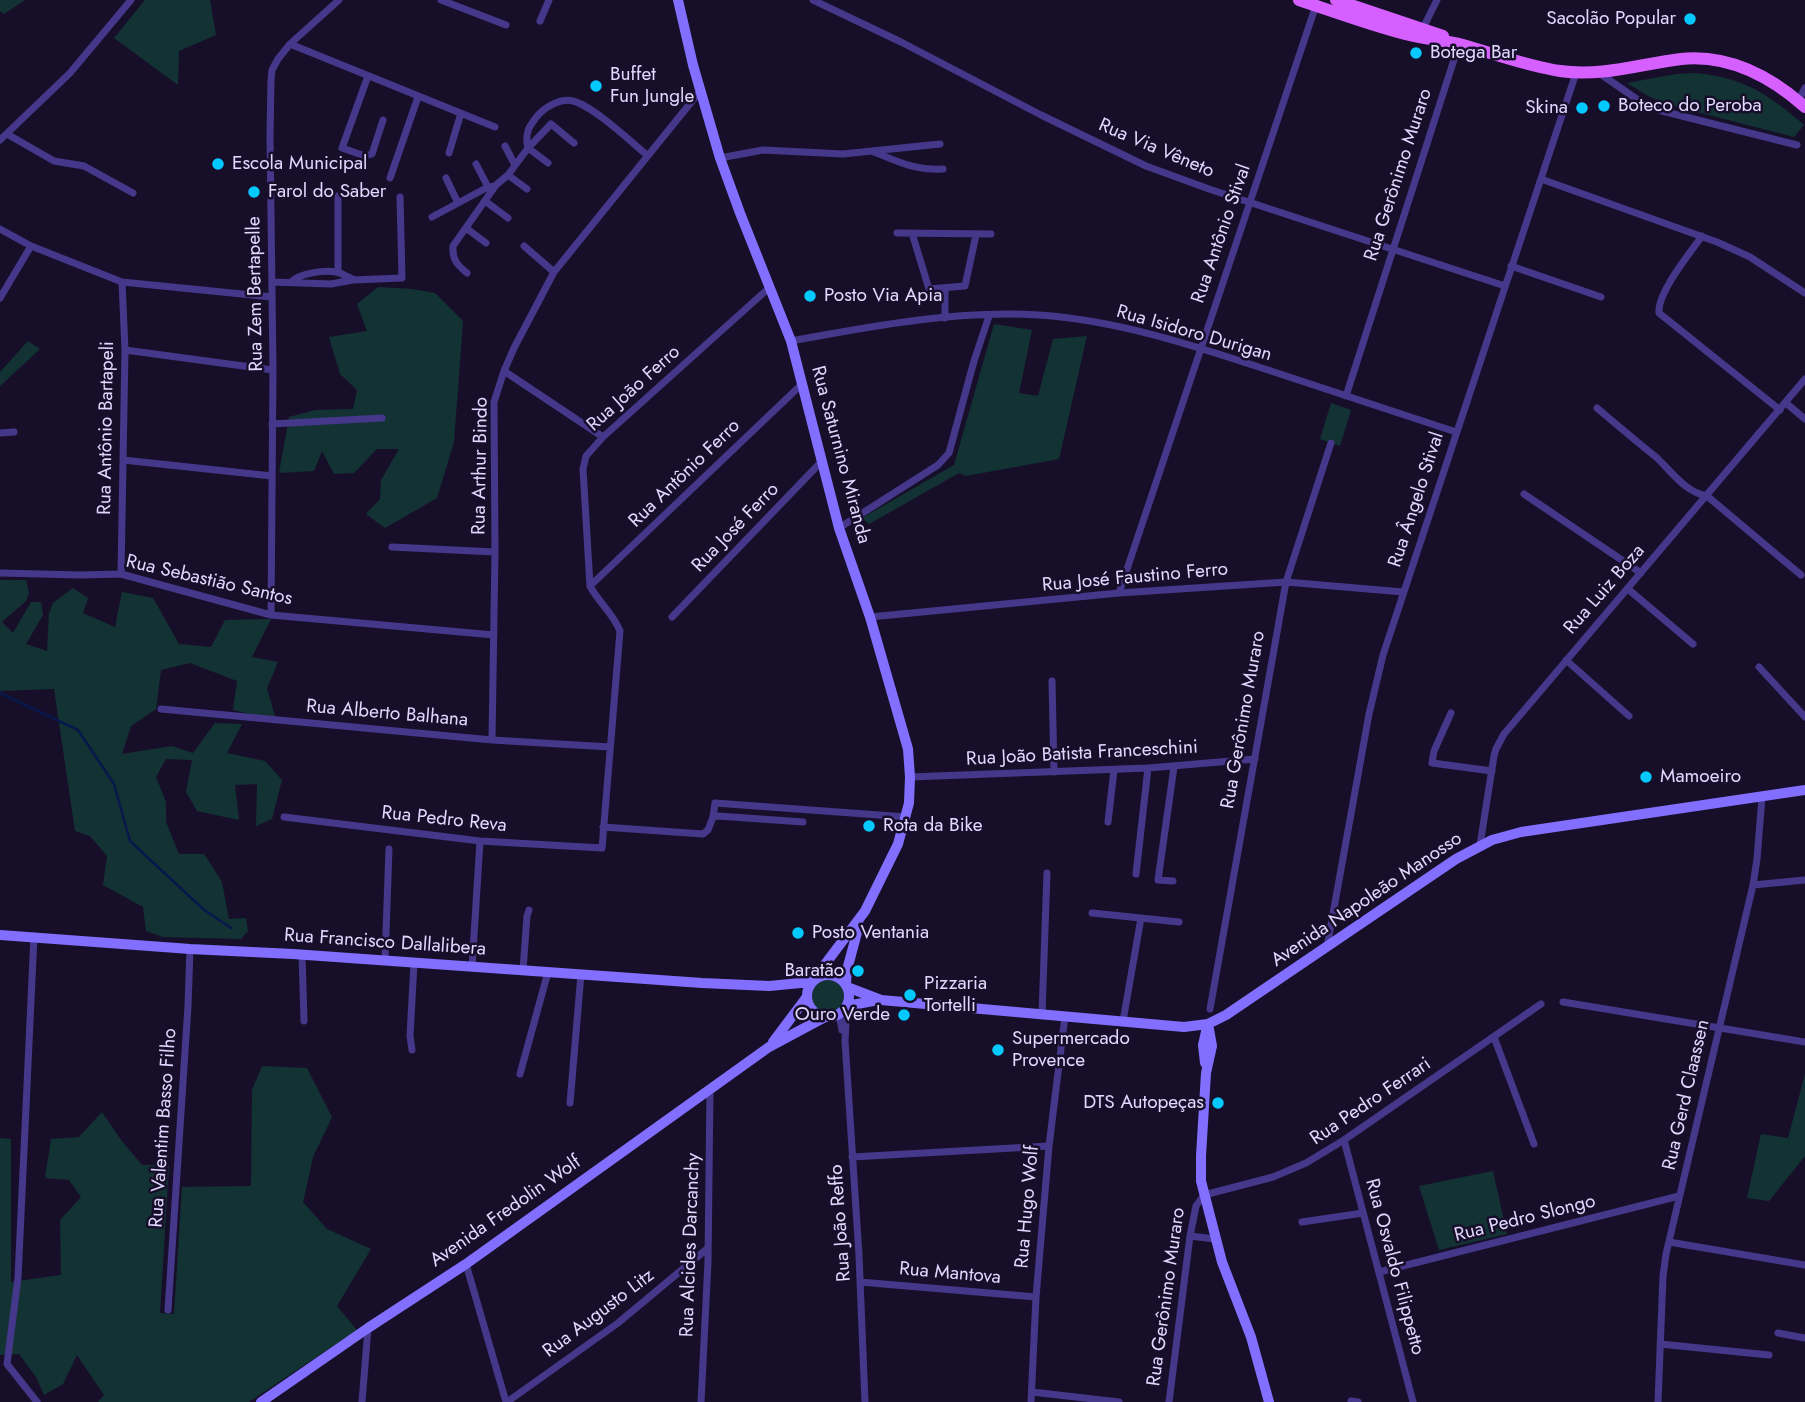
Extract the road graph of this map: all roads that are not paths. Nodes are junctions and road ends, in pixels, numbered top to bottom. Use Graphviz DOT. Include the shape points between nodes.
graph roads {
  1 [pos="131,0"];
  2 [pos="339,0"];
  3 [pos="441,0"];
  4 [pos="549,0"];
  5 [pos="678,0"];
  6 [pos="813,0"];
  7 [pos="1299,0"];
  8 [pos="1336,0"];
  9 [pos="1437,0"];
  10 [pos="1316,5"];
  11 [pos="540,21"];
  12 [pos="506,25"];
  13 [pos="1423,28"];
  14 [pos="290,44"];
  15 [pos="1459,44"];
  16 [pos="1576,73"];
  17 [pos="1599,73"];
  18 [pos="368,76"];
  19 [pos="1805,88"];
  20 [pos="701,90"];
  21 [pos="418,97"];
  22 [pos="1801,104"];
  23 [pos="461,113"];
  24 [pos="383,120"];
  25 [pos="495,127"];
  26 [pos="7,134"];
  27 [pos="0,140"];
  28 [pos="573,143"];
  29 [pos="940,144"];
  30 [pos="1797,145"];
  31 [pos="505,146"];
  32 [pos="528,148"];
  33 [pos="873,152"];
  34 [pos="449,153"];
  35 [pos="647,155"];
  36 [pos="720,158"];
  37 [pos="548,163"];
  38 [pos="476,164"];
  39 [pos="515,165"];
  40 [pos="943,169"];
  41 [pos="508,175"];
  42 [pos="390,178"];
  43 [pos="446,178"];
  44 [pos="1541,179"];
  45 [pos="492,186"];
  46 [pos="527,189"];
  47 [pos="133,193"];
  48 [pos="338,196"];
  49 [pos="400,197"];
  50 [pos="485,201"];
  51 [pos="1249,202"];
  52 [pos="458,203"];
  53 [pos="432,216"];
  54 [pos="508,218"];
  55 [pos="466,228"];
  56 [pos="0,229"];
  57 [pos="897,233"];
  58 [pos="912,233"];
  59 [pos="990,234"];
  60 [pos="976,235"];
  61 [pos="1702,236"];
  62 [pos="486,243"];
  63 [pos="31,246"];
  64 [pos="524,246"];
  65 [pos="1393,249"];
  66 [pos="1511,267"];
  67 [pos="338,272"];
  68 [pos="554,272"];
  69 [pos="467,274"];
  70 [pos="354,280"];
  71 [pos="122,282"];
  72 [pos="272,282"];
  73 [pos="291,282"];
  74 [pos="1505,286"];
  75 [pos="770,287"];
  76 [pos="945,289"];
  77 [pos="1805,293"];
  78 [pos="272,297"];
  79 [pos="1601,297"];
  80 [pos="0,298"];
  81 [pos="989,316"];
  82 [pos="945,318"];
  83 [pos="791,341"];
  84 [pos="1200,348"];
  85 [pos="125,350"];
  86 [pos="273,370"];
  87 [pos="504,371"];
  88 [pos="1805,379"];
  89 [pos="802,384"];
  90 [pos="1346,396"];
  91 [pos="1783,406"];
  92 [pos="1597,408"];
  93 [pos="382,418"];
  94 [pos="1805,419"];
  95 [pos="272,424"];
  96 [pos="14,432"];
  97 [pos="1456,432"];
  98 [pos="0,433"];
  99 [pos="603,437"];
  100 [pos="1331,443"];
  101 [pos="123,460"];
  102 [pos="822,461"];
  103 [pos="272,475"];
  104 [pos="1524,494"];
  105 [pos="1707,496"];
  106 [pos="839,528"];
  107 [pos="392,547"];
  108 [pos="495,552"];
  109 [pos="0,573"];
  110 [pos="1641,573"];
  111 [pos="121,574"];
  112 [pos="1801,575"];
  113 [pos="1286,582"];
  114 [pos="590,586"];
  115 [pos="1628,589"];
  116 [pos="1403,592"];
  117 [pos="1119,593"];
  118 [pos="271,615"];
  119 [pos="672,617"];
  120 [pos="870,617"];
  121 [pos="494,635"];
  122 [pos="1693,644"];
  123 [pos="1566,660"];
  124 [pos="1759,667"];
  125 [pos="1052,681"];
  126 [pos="161,709"];
  127 [pos="1451,713"];
  128 [pos="1629,716"];
  129 [pos="1805,717"];
  130 [pos="492,740"];
  131 [pos="610,747"];
  132 [pos="1255,759"];
  133 [pos="1174,767"];
  134 [pos="1148,768"];
  135 [pos="1114,770"];
  136 [pos="1492,771"];
  137 [pos="1054,772"];
  138 [pos="910,778"];
  139 [pos="1805,790"];
  140 [pos="1762,797"];
  141 [pos="284,817"];
  142 [pos="713,817"];
  143 [pos="906,817"];
  144 [pos="803,822"];
  145 [pos="1108,822"];
  146 [pos="603,827"];
  147 [pos="480,841"];
  148 [pos="1480,845"];
  149 [pos="389,849"];
  150 [pos="1047,873"];
  151 [pos="1136,874"];
  152 [pos="1805,880"];
  153 [pos="1173,881"];
  154 [pos="1753,885"];
  155 [pos="529,910"];
  156 [pos="1092,913"];
  157 [pos="1141,918"];
  158 [pos="860,919"];
  159 [pos="1179,922"];
  160 [pos="0,934"];
  161 [pos="34,936"];
  162 [pos="1326,948"];
  163 [pos="190,949"];
  164 [pos="302,955"];
  165 [pos="385,961"];
  166 [pos="414,963"];
  167 [pos="472,967"];
  168 [pos="523,970"];
  169 [pos="548,972"];
  170 [pos="581,974"];
  171 [pos="813,980"];
  172 [pos="847,985"];
  173 [pos="769,986"];
  174 [pos="806,996"];
  175 [pos="881,1000"];
  176 [pos="1563,1002"];
  177 [pos="1541,1004"];
  178 [pos="1210,1009"];
  179 [pos="843,1010"];
  180 [pos="1042,1014"];
  181 [pos="1065,1016"];
  182 [pos="825,1017"];
  183 [pos="304,1021"];
  184 [pos="1123,1021"];
  185 [pos="1208,1024"];
  186 [pos="1719,1028"];
  187 [pos="1494,1037"];
  188 [pos="1805,1042"];
  189 [pos="769,1047"];
  190 [pos="412,1050"];
  191 [pos="520,1074"];
  192 [pos="710,1088"];
  193 [pos="569,1103"];
  194 [pos="1344,1140"];
  195 [pos="1534,1144"];
  196 [pos="1049,1146"];
  197 [pos="852,1157"];
  198 [pos="1204,1195"];
  199 [pos="1679,1196"];
  200 [pos="1363,1213"];
  201 [pos="1302,1222"];
  202 [pos="1190,1236"];
  203 [pos="1215,1239"];
  204 [pos="1669,1242"];
  205 [pos="708,1248"];
  206 [pos="466,1264"];
  207 [pos="1805,1265"];
  208 [pos="1379,1272"];
  209 [pos="860,1282"];
  210 [pos="1036,1297"];
  211 [pos="168,1310"];
  212 [pos="368,1328"];
  213 [pos="1777,1333"];
  214 [pos="1805,1338"];
  215 [pos="1660,1344"];
  216 [pos="1769,1355"];
  217 [pos="7,1364"];
  218 [pos="0,1370"];
  219 [pos="1032,1392"];
  220 [pos="37,1402"];
  221 [pos="261,1402"];
  222 [pos="362,1402"];
  223 [pos="506,1402"];
  224 [pos="701,1402"];
  225 [pos="866,1402"];
  226 [pos="1031,1402"];
  227 [pos="1119,1402"];
  228 [pos="1169,1402"];
  229 [pos="1269,1402"];
  230 [pos="1413,1402"];
  231 [pos="1658,1402"];
  1 -- 26 [label="street" via="70,73"];
  2 -- 14 [label="street, Rua Zem Bertapelle"];
  3 -- 12 [label="street"];
  4 -- 11 [label="street"];
  5 -- 20 [label="street, Rua Saturnino Miranda"];
  6 -- 51 [label="street, Rua Via Vêneto" via="1146,166"];
  7 -- 10 [label="main road"];
  8 -- 13 [label="main road"];
  9 -- 13 [label="street"];
  10 -- 15 [label="main road" via="1405,34"];
  10 -- 51 [label="street, Rua Antônio Stival"];
  13 -- 15 [label="main road"];
  14 -- 18 [label="street"];
  14 -- 72 [label="street, Rua Zem Bertapelle" via="272,70 271,80"];
  15 -- 16 [label="main road" via="1536,67"];
  15 -- 65 [label="street, Rua Gerônimo Muraro"];
  16 -- 17 [label="main road"];
  16 -- 44 [label="street, Rua Ângelo Stival"];
  17 -- 22 [label="main road" via="1709,59 1753,71"];
  17 -- 30 [label="street" via="1662,111"];
  18 -- 21 [label="street"];
  18 -- 24 [label="street" via="342,148 372,154"];
  19 -- 22 [label="street"];
  20 -- 35 [label="street, Rua Arthur Bindo"];
  20 -- 36 [label="street, Rua Saturnino Miranda"];
  21 -- 23 [label="street"];
  21 -- 42 [label="street"];
  23 -- 25 [label="street"];
  23 -- 34 [label="street"];
  26 -- 27 [label="street"];
  26 -- 47 [label="street" via="54,161 84,166"];
  28 -- 32 [label="street" via="551,124"];
  29 -- 33 [label="street"];
  31 -- 39 [label="street"];
  32 -- 35 [label="street" via="528,127 544,109 571,100 587,107"];
  32 -- 37 [label="street"];
  32 -- 39 [label="street"];
  33 -- 36 [label="street" via="763,150"];
  33 -- 40 [label="street" via="916,168"];
  35 -- 68 [label="street, Rua Arthur Bindo"];
  36 -- 75 [label="street, Rua Saturnino Miranda"];
  38 -- 45 [label="street"];
  39 -- 41 [label="street"];
  41 -- 45 [label="street"];
  41 -- 46 [label="street"];
  43 -- 52 [label="street"];
  44 -- 61 [label="street"];
  44 -- 66 [label="street, Rua Ângelo Stival"];
  45 -- 50 [label="street"];
  45 -- 52 [label="street"];
  48 -- 67 [label="street"];
  49 -- 70 [label="street" via="402,278"];
  50 -- 54 [label="street"];
  50 -- 55 [label="street"];
  51 -- 65 [label="street, Rua Via Vêneto"];
  51 -- 84 [label="street, Rua Antônio Stival"];
  52 -- 53 [label="street"];
  55 -- 62 [label="street"];
  55 -- 69 [label="street" via="452,255"];
  56 -- 63 [label="street"];
  57 -- 58 [label="street"];
  58 -- 60 [label="street"];
  58 -- 76 [label="street" via="929,289"];
  59 -- 60 [label="street"];
  60 -- 76 [label="street" via="965,286"];
  61 -- 77 [label="street" via="1750,257"];
  61 -- 91 [label="street" via="1664,291 1659,313"];
  63 -- 71 [label="street"];
  63 -- 80 [label="street"];
  64 -- 68 [label="street"];
  65 -- 74 [label="street, Rua Via Vêneto"];
  65 -- 90 [label="street, Rua Gerônimo Muraro"];
  66 -- 74 [label="street, Rua Ângelo Stival"];
  66 -- 79 [label="street"];
  67 -- 70 [label="street"];
  67 -- 73 [label="street" via="303,274"];
  68 -- 87 [label="street, Rua Arthur Bindo"];
  70 -- 73 [label="street"];
  71 -- 78 [label="street"];
  71 -- 85 [label="street, Rua Antônio Bartapeli"];
  72 -- 73 [label="street"];
  72 -- 78 [label="street, Rua Zem Bertapelle"];
  74 -- 97 [label="street, Rua Ângelo Stival"];
  75 -- 83 [label="street, Rua Saturnino Miranda"];
  75 -- 99 [label="street, Rua João Ferro"];
  76 -- 82 [label="street"];
  78 -- 86 [label="street, Rua Zem Bertapelle"];
  81 -- 82 [label="street, Rua Isidoro Durigan"];
  81 -- 84 [label="street, Rua Isidoro Durigan" via="1038,315 1095,323"];
  81 -- 106 [label="street" via="949,453 938,465"];
  82 -- 83 [label="street, Rua Isidoro Durigan" via="892,322"];
  83 -- 89 [label="street, Rua Saturnino Miranda"];
  84 -- 90 [label="street, Rua Isidoro Durigan"];
  84 -- 117 [label="street, Rua Antônio Stival"];
  85 -- 86 [label="street"];
  85 -- 101 [label="street, Rua Antônio Bartapeli"];
  86 -- 95 [label="street, Rua Zem Bertapelle"];
  87 -- 99 [label="street"];
  87 -- 108 [label="street, Rua Arthur Bindo" via="494,402"];
  88 -- 91 [label="street, Rua Luiz Boza"];
  89 -- 102 [label="street, Rua Saturnino Miranda"];
  89 -- 114 [label="street, Rua Antônio Ferro"];
  90 -- 97 [label="street, Rua Isidoro Durigan"];
  91 -- 94 [label="street"];
  91 -- 105 [label="street, Rua Luiz Boza"];
  92 -- 105 [label="street" via="1686,488"];
  93 -- 95 [label="street"];
  95 -- 103 [label="street, Rua Zem Bertapelle"];
  96 -- 98 [label="street"];
  97 -- 116 [label="street, Rua Ângelo Stival"];
  99 -- 114 [label="street, Rua João Ferro" via="586,456 583,469"];
  100 -- 113 [label="street, Rua Gerônimo Muraro"];
  101 -- 103 [label="street"];
  101 -- 111 [label="street, Rua Antônio Bartapeli"];
  102 -- 106 [label="street, Rua Saturnino Miranda"];
  102 -- 119 [label="street, Rua José Ferro"];
  103 -- 118 [label="street, Rua Zem Bertapelle"];
  104 -- 110 [label="street"];
  105 -- 110 [label="street, Rua Luiz Boza"];
  105 -- 112 [label="street"];
  106 -- 120 [label="street, Rua Saturnino Miranda"];
  107 -- 108 [label="street"];
  108 -- 121 [label="street, Rua Arthur Bindo"];
  109 -- 111 [label="street, Rua Sebastião Santos"];
  110 -- 115 [label="street, Rua Luiz Boza"];
  111 -- 118 [label="street, Rua Sebastião Santos"];
  113 -- 116 [label="street, Rua José Faustino Ferro"];
  113 -- 117 [label="street, Rua José Faustino Ferro"];
  113 -- 132 [label="street, Rua Gerônimo Muraro"];
  114 -- 131 [label="street" via="620,631"];
  115 -- 122 [label="street"];
  115 -- 123 [label="street, Rua Luiz Boza"];
  116 -- 162 [label="street, Rua Ângelo Stival" via="1371,705"];
  117 -- 120 [label="street, Rua José Faustino Ferro"];
  118 -- 121 [label="street, Rua Sebastião Santos"];
  120 -- 138 [label="street, Rua Saturnino Miranda" via="908,749"];
  121 -- 130 [label="street, Rua Arthur Bindo"];
  123 -- 128 [label="street"];
  123 -- 136 [label="street, Rua Luiz Boza" via="1504,734"];
  124 -- 129 [label="street"];
  125 -- 137 [label="street"];
  126 -- 130 [label="street, Rua Alberto Balhana"];
  127 -- 136 [label="street" via="1433,763"];
  130 -- 131 [label="street, Rua Alberto Balhana"];
  131 -- 146 [label="street"];
  132 -- 133 [label="street, Rua João Batista Franceschini"];
  132 -- 178 [label="street, Rua Gerônimo Muraro"];
  133 -- 134 [label="street, Rua João Batista Franceschini"];
  133 -- 153 [label="street" via="1158,880"];
  134 -- 135 [label="street, Rua João Batista Franceschini"];
  134 -- 151 [label="street"];
  135 -- 137 [label="street, Rua João Batista Franceschini"];
  135 -- 145 [label="street"];
  136 -- 148 [label="street, Rua Luiz Boza"];
  137 -- 138 [label="street, Rua João Batista Franceschini"];
  138 -- 143 [label="street, Rua Saturnino Miranda"];
  139 -- 140 [label="street, Avenida Napoleão Manosso"];
  140 -- 148 [label="street, Avenida Napoleão Manosso" via="1538,829"];
  140 -- 154 [label="street, Rua Gerd Claassen"];
  141 -- 147 [label="street, Rua Pedro Reva"];
  142 -- 143 [label="street" via="715,803"];
  142 -- 144 [label="street"];
  142 -- 146 [label="street" via="703,834"];
  143 -- 158 [label="street, Rua Saturnino Miranda" via="893,856"];
  146 -- 147 [label="street, Rua Pedro Reva" via="601,848"];
  147 -- 167 [label="street"];
  148 -- 162 [label="street, Avenida Napoleão Manosso"];
  149 -- 165 [label="street"];
  150 -- 180 [label="street"];
  152 -- 154 [label="street"];
  154 -- 186 [label="street, Rua Gerd Claassen"];
  155 -- 168 [label="street"];
  156 -- 157 [label="street"];
  157 -- 159 [label="street"];
  157 -- 184 [label="street"];
  158 -- 171 [label="street, Rua Saturnino Miranda"];
  158 -- 172 [label="street, Rua Saturnino Miranda"];
  160 -- 161 [label="street, Rua Francisco Dallalibera"];
  161 -- 163 [label="street, Rua Francisco Dallalibera"];
  161 -- 217 [label="street" via="18,1278"];
  162 -- 185 [label="street, Avenida Napoleão Manosso"];
  163 -- 164 [label="street, Rua Francisco Dallalibera"];
  163 -- 211 [label="street, Rua Valentim Basso Filho"];
  164 -- 165 [label="street, Rua Francisco Dallalibera"];
  164 -- 183 [label="street"];
  165 -- 166 [label="street, Rua Francisco Dallalibera"];
  166 -- 167 [label="street, Rua Francisco Dallalibera"];
  166 -- 190 [label="street"];
  167 -- 168 [label="street, Rua Francisco Dallalibera"];
  168 -- 169 [label="street, Rua Francisco Dallalibera"];
  169 -- 170 [label="street, Rua Francisco Dallalibera"];
  169 -- 191 [label="street"];
  170 -- 173 [label="street, Rua Francisco Dallalibera"];
  170 -- 193 [label="street"];
  171 -- 172 [label="street" via="827,974"];
  171 -- 173 [label="street, Rua Francisco Dallalibera"];
  171 -- 174 [label="street"];
  172 -- 175 [label="street"];
  172 -- 179 [label="street"];
  173 -- 174 [label="street, Rua Francisco Dallalibera"];
  174 -- 182 [label="street" via="812,1010"];
  174 -- 189 [label="street, Avenida Fredolin Wolf"];
  175 -- 179 [label="street"];
  175 -- 180 [label="street"];
  176 -- 186 [label="street"];
  177 -- 187 [label="street, Rua Pedro Ferrari"];
  179 -- 182 [label="street"];
  179 -- 197 [label="street, Rua João Reffo"];
  180 -- 181 [label="street"];
  181 -- 184 [label="street"];
  181 -- 196 [label="street, Rua Hugo Wolf"];
  182 -- 189 [label="street, Avenida Fredolin Wolf"];
  184 -- 185 [label="street" via="1184,1027"];
  185 -- 198 [label="street, Rua Gerônimo Muraro" via="1203,1045"];
  186 -- 188 [label="street"];
  186 -- 199 [label="street, Rua Gerd Claassen"];
  187 -- 194 [label="street, Rua Pedro Ferrari"];
  187 -- 195 [label="street"];
  189 -- 192 [label="street, Avenida Fredolin Wolf"];
  192 -- 205 [label="street, Rua Alcides Darcanchy"];
  192 -- 206 [label="street, Avenida Fredolin Wolf"];
  194 -- 198 [label="street, Rua Pedro Ferrari" via="1292,1170"];
  194 -- 200 [label="street, Rua Osvaldo Filippetto"];
  196 -- 197 [label="street"];
  196 -- 210 [label="street, Rua Hugo Wolf"];
  197 -- 209 [label="street, Rua João Reffo"];
  198 -- 202 [label="street, Rua Gerônimo Muraro" via="1196,1206"];
  198 -- 203 [label="street"];
  199 -- 204 [label="street, Rua Gerd Claassen"];
  199 -- 208 [label="street, Rua Pedro Slongo"];
  200 -- 201 [label="street"];
  200 -- 208 [label="street, Rua Osvaldo Filippetto"];
  202 -- 203 [label="street"];
  202 -- 228 [label="street, Rua Gerônimo Muraro"];
  203 -- 229 [label="street" via="1256,1351"];
  204 -- 207 [label="street"];
  204 -- 215 [label="street, Rua Gerd Claassen"];
  205 -- 223 [label="street, Rua Augusto Litz" via="618,1323"];
  205 -- 224 [label="street, Rua Alcides Darcanchy"];
  206 -- 212 [label="street, Avenida Fredolin Wolf"];
  206 -- 223 [label="street"];
  208 -- 230 [label="street, Rua Osvaldo Filippetto"];
  209 -- 210 [label="street, Rua Mantova"];
  209 -- 225 [label="street, Rua João Reffo"];
  210 -- 219 [label="street, Rua Hugo Wolf"];
  212 -- 221 [label="street, Avenida Fredolin Wolf"];
  212 -- 222 [label="street"];
  213 -- 214 [label="street"];
  215 -- 216 [label="street"];
  215 -- 231 [label="street, Rua Gerd Claassen"];
  217 -- 218 [label="street"];
  217 -- 220 [label="street"];
  219 -- 226 [label="street, Rua Hugo Wolf"];
  219 -- 227 [label="street"];
}
